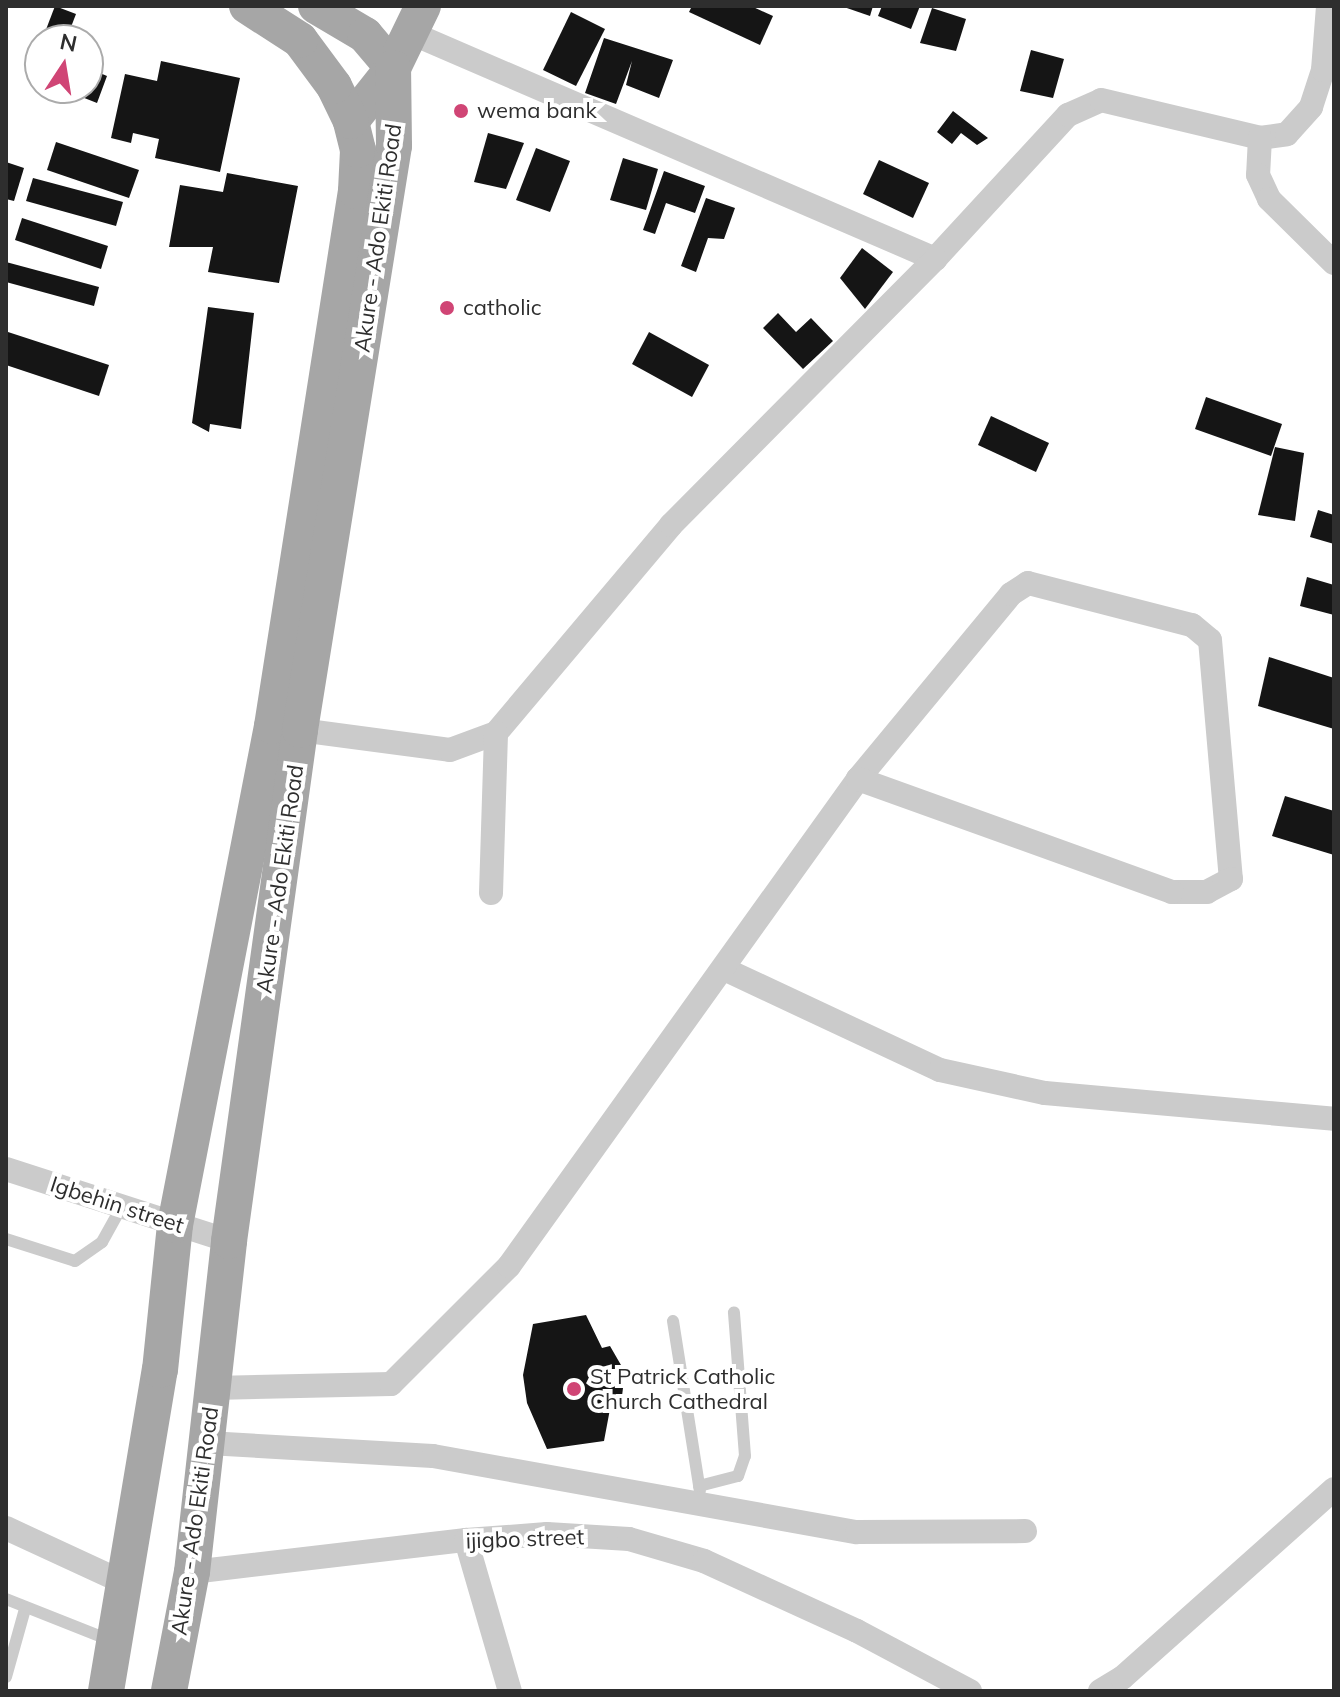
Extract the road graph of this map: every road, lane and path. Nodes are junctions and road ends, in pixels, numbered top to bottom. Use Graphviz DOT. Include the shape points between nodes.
graph roads {
  1 [pos="247,6"];
  2 [pos="316,6"];
  3 [pos="1328,6"];
  4 [pos="417,20"];
  5 [pos="393,68"];
  6 [pos="351,121"];
  7 [pos="1260,138"];
  8 [pos="935,259"];
  9 [pos="1334,263"];
  10 [pos="300,730"];
  11 [pos="496,733"];
  12 [pos="858,779"];
  13 [pos="491,893"];
  14 [pos="724,969"];
  15 [pos="1334,1119"];
  16 [pos="6,1169"];
  17 [pos="122,1206"];
  18 [pos="175,1225"];
  19 [pos="6,1239"];
  20 [pos="229,1241"];
  21 [pos="734,1312"];
  22 [pos="673,1321"];
  23 [pos="213,1388"];
  24 [pos="208,1443"];
  25 [pos="1334,1489"];
  26 [pos="701,1496"];
  27 [pos="6,1528"];
  28 [pos="1025,1531"];
  29 [pos="466,1540"];
  30 [pos="192,1572"];
  31 [pos="127,1584"];
  32 [pos="6,1599"];
  33 [pos="25,1609"];
  34 [pos="115,1642"];
  35 [pos="6,1677"];
  36 [pos="106,1691"];
  37 [pos="169,1691"];
  38 [pos="510,1691"];
  39 [pos="970,1691"];
  40 [pos="1100,1691"];
  1 -- 6 [label="main road, Akure - Ado Ekiti Road" via="300,40 334,86"];
  2 -- 5 [label="main road" via="365,35"];
  3 -- 7 [label="street" via="1323,70 1311,107 1287,134"];
  4 -- 5 [label="main road"];
  4 -- 8 [label="street"];
  5 -- 6 [label="main road"];
  5 -- 10 [label="main road, Akure - Ado Ekiti Road" via="394,146"];
  6 -- 18 [label="main road, Akure - Ado Ekiti Road" via="358,150 356,191 333,347 272,726"];
  7 -- 8 [label="street" via="1101,100 1068,115"];
  7 -- 9 [label="street" via="1258,175 1269,199"];
  8 -- 11 [label="street" via="671,525"];
  10 -- 11 [label="street" via="450,750"];
  10 -- 20 [label="main road, Akure - Ado Ekiti Road"];
  11 -- 13 [label="street"];
  12 -- 12 [label="street" via="1011,594 1028,583 1044,583 1192,625 1210,640 1231,879 1207,892 1172,892"];
  12 -- 14 [label="street"];
  14 -- 15 [label="street" via="940,1070 1045,1093"];
  14 -- 23 [label="street" via="509,1266 391,1384"];
  16 -- 17 [label="street, Igbehin street"];
  17 -- 18 [label="street, Igbehin street"];
  17 -- 19 [label="lane" via="102,1242 75,1261"];
  18 -- 20 [label="street, Igbehin street"];
  18 -- 31 [label="main road, Akure - Ado Ekiti Road" via="160,1370"];
  20 -- 23 [label="main road, Akure - Ado Ekiti Road"];
  21 -- 26 [label="lane" via="745,1456 738,1476"];
  22 -- 26 [label="lane"];
  23 -- 24 [label="main road, Akure - Ado Ekiti Road"];
  24 -- 26 [label="street" via="433,1456"];
  24 -- 30 [label="main road, Akure - Ado Ekiti Road"];
  25 -- 40 [label="street" via="1122,1678"];
  26 -- 28 [label="street" via="857,1532"];
  27 -- 31 [label="street"];
  29 -- 30 [label="street, ijigbo street"];
  29 -- 38 [label="street"];
  29 -- 39 [label="street, ijigbo street" via="547,1534 629,1539 704,1561 857,1631"];
  30 -- 37 [label="main road, Akure - Ado Ekiti Road"];
  31 -- 34 [label="main road, Akure - Ado Ekiti Road"];
  32 -- 33 [label="lane"];
  33 -- 34 [label="lane"];
  33 -- 35 [label="lane"];
  34 -- 36 [label="main road, Akure - Ado Ekiti Road"];
}
